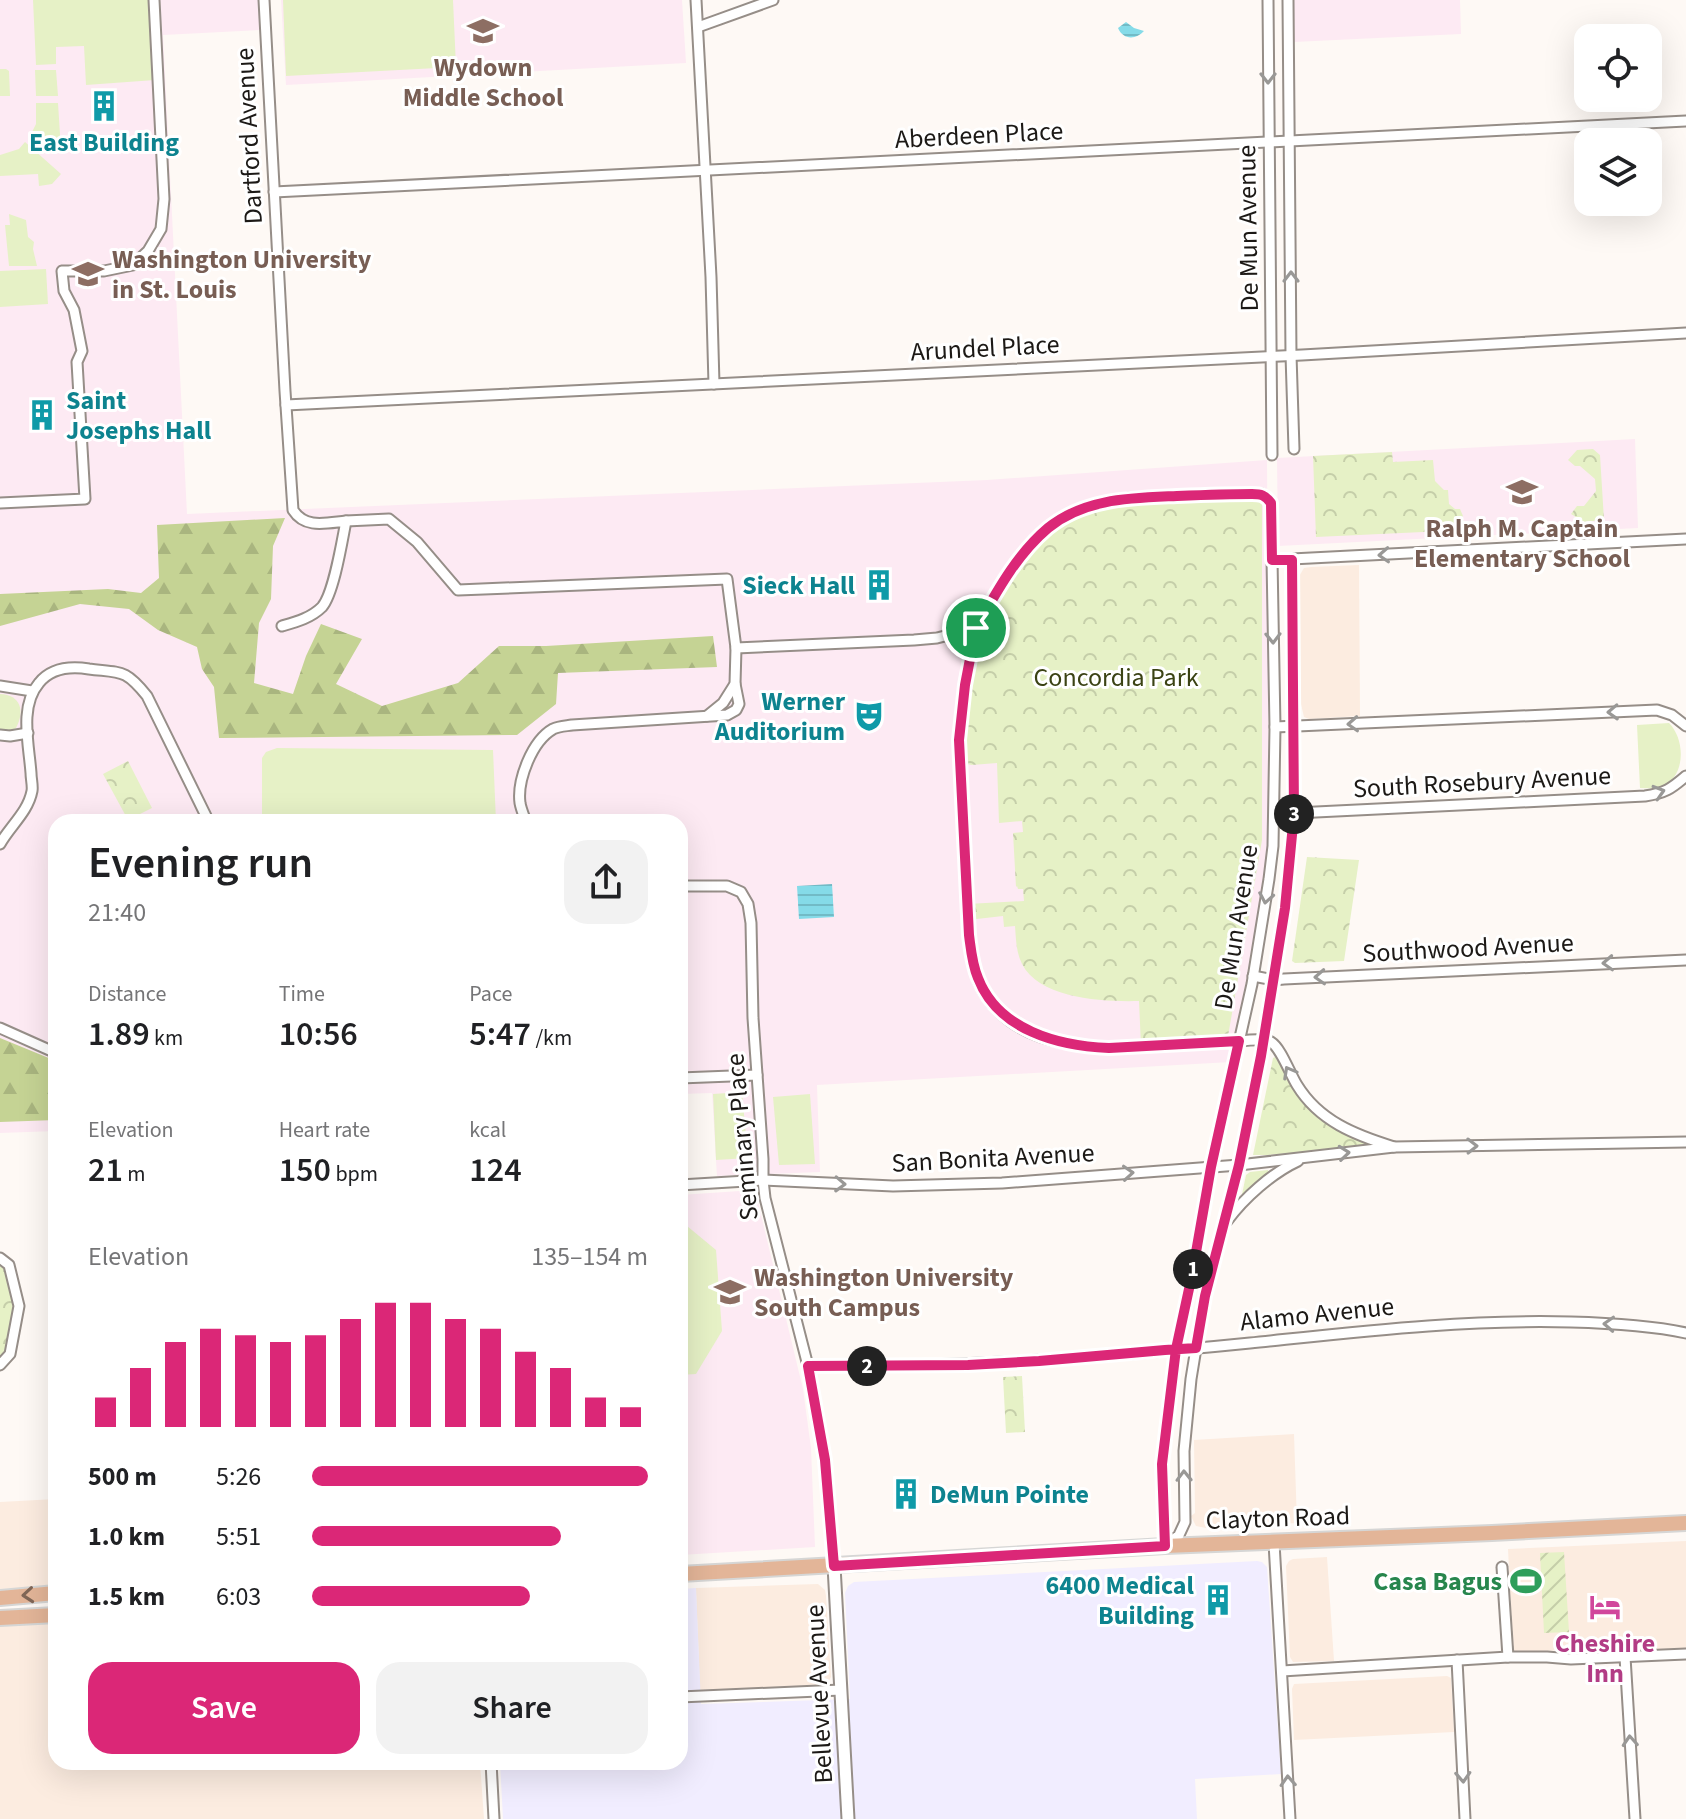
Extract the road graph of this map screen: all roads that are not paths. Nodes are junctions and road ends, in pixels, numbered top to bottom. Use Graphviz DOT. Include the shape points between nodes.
graph roads {
  1 [pos="154,0"];
  2 [pos="264,0"];
  3 [pos="696,0"];
  4 [pos="773,0"];
  5 [pos="1268,0"];
  6 [pos="1288,0"];
  7 [pos="698,27"];
  8 [pos="1686,121"];
  9 [pos="1289,142"];
  10 [pos="1269,143"];
  11 [pos="706,171"];
  12 [pos="274,192"];
  13 [pos="1686,333"];
  14 [pos="1291,355"];
  15 [pos="1272,356"];
  16 [pos="714,384"];
  17 [pos="286,405"];
  18 [pos="1294,449"];
  19 [pos="1272,455"];
  20 [pos="0,503"];
  21 [pos="346,521"];
  22 [pos="1686,539"];
  23 [pos="1272,560"];
  24 [pos="1292,560"];
  25 [pos="282,626"];
  26 [pos="976,628"];
  27 [pos="736,648"];
  28 [pos="735,684"];
  29 [pos="0,686"];
  30 [pos="32,691"];
  31 [pos="707,716"];
  32 [pos="1293,726"];
  33 [pos="1275,727"];
  34 [pos="1685,727"];
  35 [pos="28,733"];
  36 [pos="0,735"];
  37 [pos="1686,776"];
  38 [pos="205,814"];
  39 [pos="524,814"];
  40 [pos="1275,814"];
  41 [pos="1294,814"];
  42 [pos="0,844"];
  43 [pos="688,886"];
  44 [pos="1686,960"];
  45 [pos="1253,976"];
  46 [pos="1274,980"];
  47 [pos="0,1028"];
  48 [pos="1263,1040"];
  49 [pos="1239,1041"];
  50 [pos="48,1049"];
  51 [pos="757,1075"];
  52 [pos="688,1078"];
  53 [pos="1686,1142"];
  54 [pos="1394,1147"];
  55 [pos="1307,1157"];
  56 [pos="1239,1165"];
  57 [pos="1211,1167"];
  58 [pos="763,1180"];
  59 [pos="688,1185"];
  60 [pos="1224,1227"];
  61 [pos="0,1258"];
  62 [pos="1686,1333"];
  63 [pos="1196,1348"];
  64 [pos="1176,1349"];
  65 [pos="0,1365"];
  66 [pos="808,1366"];
  67 [pos="1686,1523"];
  68 [pos="1274,1543"];
  69 [pos="1165,1546"];
  70 [pos="834,1566"];
  71 [pos="1502,1567"];
  72 [pos="688,1574"];
  73 [pos="48,1594"];
  74 [pos="0,1598"];
  75 [pos="48,1615"];
  76 [pos="0,1618"];
  77 [pos="1686,1654"];
  78 [pos="1508,1657"];
  79 [pos="1625,1657"];
  80 [pos="1457,1660"];
  81 [pos="1282,1671"];
  82 [pos="841,1690"];
  83 [pos="688,1697"];
  84 [pos="491,1770"];
  85 [pos="494,1819"];
  86 [pos="848,1819"];
  87 [pos="1290,1819"];
  88 [pos="1465,1819"];
  89 [pos="1635,1819"];
  1 -- 20 [label="street" via="161,229 133,265 62,271 82,351 77,362 85,499"];
  2 -- 12 [label="street, Dartford Avenue"];
  3 -- 7 [label="street"];
  4 -- 7 [label="street"];
  5 -- 10 [label="street, De Mun Avenue, one-way"];
  6 -- 9 [label="street, De Mun Avenue"];
  7 -- 11 [label="street"];
  8 -- 9 [label="street, Aberdeen Place"];
  9 -- 10 [label="street, Aberdeen Place"];
  14 -- 9 [label="street, De Mun Avenue, one-way"];
  10 -- 11 [label="street, Aberdeen Place"];
  10 -- 15 [label="street, De Mun Avenue"];
  11 -- 12 [label="street, Aberdeen Place"];
  11 -- 16 [label="street"];
  12 -- 17 [label="street, Dartford Avenue"];
  13 -- 14 [label="street, Arundel Place"];
  14 -- 15 [label="street, Arundel Place"];
  14 -- 18 [label="street, De Mun Avenue"];
  15 -- 16 [label="street, Arundel Place"];
  15 -- 19 [label="street, De Mun Avenue"];
  16 -- 17 [label="street, Arundel Place"];
  17 -- 21 [label="street, Dartford Avenue" via="293,510 313,524"];
  21 -- 25 [label="street" via="323,606 308,618"];
  21 -- 27 [label="street" via="389,519 417,542 458,590 727,579"];
  22 -- 24 [label="street, one-way"];
  23 -- 24 [label="street"];
  23 -- 26 [label="street, De Mun Avenue" via="1271,503 1262,494 1105,502 1074,512 1027,548"];
  23 -- 33 [label="street, De Mun Avenue, one-way"];
  24 -- 32 [label="street, De Mun Avenue"];
  26 -- 27 [label="street" via="937,638"];
  26 -- 49 [label="street" via="959,740 969,935 973,966 985,994 1018,1025 1064,1043 1109,1048"];
  27 -- 28 [label="street"];
  28 -- 31 [label="street"];
  28 -- 31 [label="street" via="736,710"];
  29 -- 30 [label="street"];
  30 -- 35 [label="street"];
  30 -- 38 [label="street" via="45,676 61,669 125,674 135,681"];
  31 -- 39 [label="street" via="553,729 531,753 523,774"];
  32 -- 33 [label="street"];
  34 -- 32 [label="street, one-way" via="1657,710"];
  32 -- 41 [label="street, De Mun Avenue"];
  33 -- 40 [label="street, De Mun Avenue"];
  35 -- 36 [label="street"];
  35 -- 42 [label="street" via="32,790"];
  41 -- 37 [label="street, South Rosebury Avenue, one-way" via="1645,796 1671,789"];
  40 -- 41 [label="street, South Rosebury Avenue"];
  40 -- 45 [label="street, De Mun Avenue, one-way"];
  41 -- 46 [label="street, De Mun Avenue"];
  43 -- 51 [label="street, Seminary Place" via="734,888 748,904"];
  44 -- 46 [label="street, Southwood Avenue, one-way"];
  45 -- 46 [label="street, Southwood Avenue"];
  45 -- 49 [label="street, De Mun Avenue"];
  46 -- 48 [label="street, De Mun Avenue"];
  47 -- 50 [label="street"];
  48 -- 49 [label="street"];
  54 -- 48 [label="street, San Bonita Avenue, one-way" via="1322,1115 1307,1101 1278,1050"];
  48 -- 56 [label="street, De Mun Avenue"];
  49 -- 57 [label="street, De Mun Avenue"];
  51 -- 52 [label="street"];
  51 -- 58 [label="street, Seminary Place"];
  54 -- 53 [label="street, San Bonita Avenue, one-way"];
  55 -- 54 [label="street, San Bonita Avenue, one-way"];
  55 -- 56 [label="street, San Bonita Avenue"];
  55 -- 60 [label="street, San Bonita Avenue" via="1257,1190"];
  56 -- 57 [label="street, San Bonita Avenue"];
  56 -- 60 [label="street, De Mun Avenue"];
  58 -- 57 [label="street, San Bonita Avenue, one-way" via="893,1186 1002,1183"];
  57 -- 64 [label="street, De Mun Avenue"];
  58 -- 59 [label="street, San Bonita Avenue"];
  58 -- 66 [label="street, Seminary Place"];
  60 -- 63 [label="street, De Mun Avenue"];
  61 -- 65 [label="street" via="9,1265 19,1306 10,1354"];
  62 -- 63 [label="street, Alamo Avenue, one-way" via="1629,1325 1497,1321"];
  63 -- 64 [label="street, Alamo Avenue"];
  69 -- 63 [label="street, De Mun Avenue, one-way" via="1185,1522 1184,1451"];
  64 -- 66 [label="street, Alamo Avenue" via="968,1365"];
  64 -- 69 [label="street, De Mun Avenue" via="1162,1464"];
  66 -- 70 [label="street, Seminary Place" via="825,1460"];
  67 -- 68 [label="main road, Clayton Road"];
  68 -- 69 [label="main road, Clayton Road"];
  68 -- 81 [label="street"];
  69 -- 70 [label="main road, Clayton Road"];
  70 -- 72 [label="main road, Clayton Road"];
  70 -- 82 [label="street, Bellevue Avenue"];
  71 -- 78 [label="street"];
  73 -- 74 [label="main road, one-way"];
  75 -- 76 [label="main road"];
  77 -- 79 [label="street"];
  78 -- 79 [label="street"];
  78 -- 80 [label="street"];
  89 -- 79 [label="street, one-way"];
  80 -- 81 [label="street"];
  80 -- 88 [label="street, one-way"];
  87 -- 81 [label="street, one-way"];
  82 -- 83 [label="street"];
  82 -- 86 [label="street, Bellevue Avenue"];
  84 -- 85 [label="street"];
}
